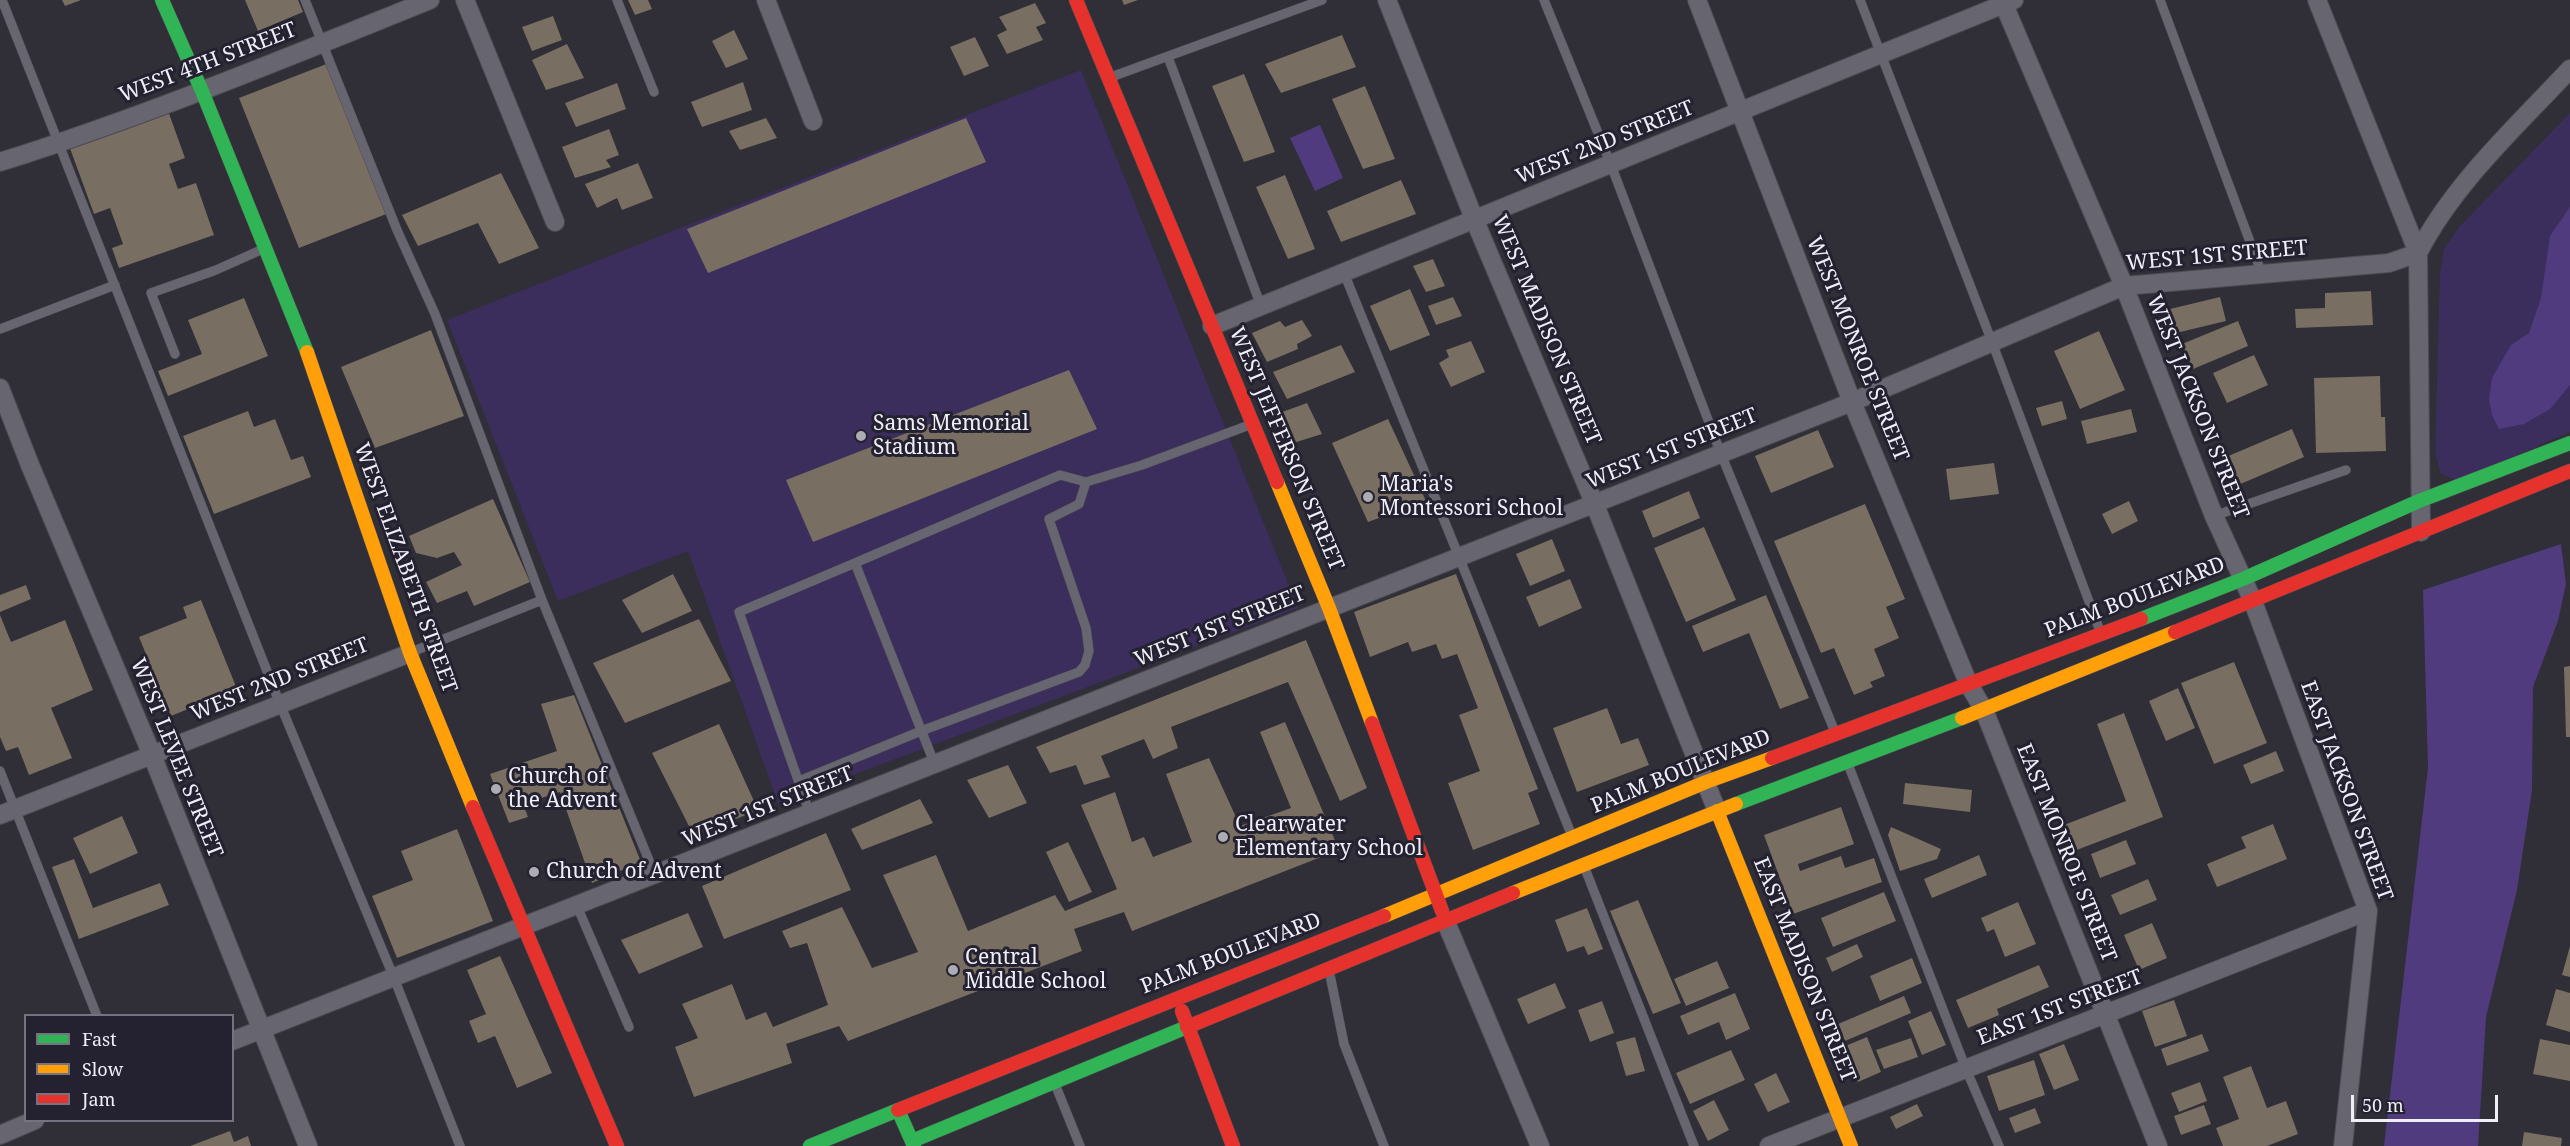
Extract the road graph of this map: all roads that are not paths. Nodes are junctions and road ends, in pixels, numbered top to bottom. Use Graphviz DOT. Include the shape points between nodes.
graph roads {
  1 [pos="2,0"];
  2 [pos="162,0"];
  3 [pos="305,0"];
  4 [pos="430,0"];
  5 [pos="465,0"];
  6 [pos="617,0"];
  7 [pos="766,0"];
  8 [pos="1076,0"];
  9 [pos="1322,0"];
  10 [pos="1387,0"];
  11 [pos="1544,0"];
  12 [pos="1697,0"];
  13 [pos="1860,0"];
  14 [pos="2160,0"];
  15 [pos="2317,0"];
  16 [pos="2007,1"];
  17 [pos="323,43"];
  18 [pos="1881,54"];
  19 [pos="1168,57"];
  20 [pos="2570,69"];
  21 [pos="1108,78"];
  22 [pos="202,91"];
  23 [pos="654,92"];
  24 [pos="1740,111"];
  25 [pos="813,121"];
  26 [pos="58,144"];
  27 [pos="0,162"];
  28 [pos="1611,165"];
  29 [pos="1475,221"];
  30 [pos="555,222"];
  31 [pos="265,248"];
  32 [pos="2418,253"];
  33 [pos="1344,273"];
  34 [pos="2262,274"];
  35 [pos="115,285"];
  36 [pos="2124,286"];
  37 [pos="1261,306"];
  38 [pos="1212,326"];
  39 [pos="0,328"];
  40 [pos="1992,342"];
  41 [pos="175,354"];
  42 [pos="0,388"];
  43 [pos="1852,402"];
  44 [pos="1253,424"];
  45 [pos="2570,443"];
  46 [pos="1721,454"];
  47 [pos="2346,470"];
  48 [pos="2570,471"];
  49 [pos="1086,482"];
  50 [pos="2419,501"];
  51 [pos="1594,505"];
  52 [pos="2214,516"];
  53 [pos="2421,532"];
  54 [pos="1459,558"];
  55 [pos="855,563"];
  56 [pos="2243,579"];
  57 [pos="2252,599"];
  58 [pos="542,600"];
  59 [pos="1329,608"];
  60 [pos="2101,634"];
  61 [pos="410,653"];
  62 [pos="1970,685"];
  63 [pos="280,704"];
  64 [pos="1984,710"];
  65 [pos="921,731"];
  66 [pos="1841,748"];
  67 [pos="152,755"];
  68 [pos="935,765"];
  69 [pos="0,771"];
  70 [pos="799,781"];
  71 [pos="1706,782"];
  72 [pos="1717,811"];
  73 [pos="7,812"];
  74 [pos="810,814"];
  75 [pos="1573,838"];
  76 [pos="1583,864"];
  77 [pos="655,876"];
  78 [pos="1438,895"];
  79 [pos="577,906"];
  80 [pos="2368,911"];
  81 [pos="1444,920"];
  82 [pos="523,928"];
  83 [pos="1329,968"];
  84 [pos="394,978"];
  85 [pos="1178,997"];
  86 [pos="97,1014"];
  87 [pos="2107,1015"];
  88 [pos="629,1027"];
  89 [pos="1187,1027"];
  90 [pos="263,1029"];
  91 [pos="234,1040"];
  92 [pos="1047,1067"];
  93 [pos="1966,1069"];
  94 [pos="898,1110"];
  95 [pos="1841,1118"];
  96 [pos="30,1122"];
  97 [pos="0,1135"];
  98 [pos="909,1144"];
  99 [pos="308,1146"];
  100 [pos="460,1146"];
  101 [pos="617,1146"];
  102 [pos="810,1146"];
  103 [pos="1080,1146"];
  104 [pos="1233,1146"];
  105 [pos="1384,1146"];
  106 [pos="1540,1146"];
  107 [pos="1694,1146"];
  108 [pos="1769,1146"];
  109 [pos="1851,1146"];
  110 [pos="1999,1146"];
  111 [pos="2158,1146"];
  112 [pos="2343,1146"];
  1 -- 26 [label="lane"];
  2 -- 22 [label="main road, WEST ELIZABETH STREET"];
  3 -- 17 [label="lane"];
  4 -- 17 [label="street, WEST 4TH STREET"];
  5 -- 30 [label="street"];
  6 -- 23 [label="lane"];
  7 -- 25 [label="street"];
  8 -- 21 [label="main road, WEST JEFFERSON STREET"];
  9 -- 19 [label="lane"];
  10 -- 29 [label="street, WEST MADISON STREET"];
  11 -- 28 [label="lane"];
  12 -- 24 [label="street, WEST MONROE STREET"];
  13 -- 18 [label="lane"];
  14 -- 34 [label="lane"];
  15 -- 32 [label="street"];
  16 -- 18 [label="street, WEST 2ND STREET"];
  16 -- 36 [label="street, WEST JACKSON STREET"];
  17 -- 22 [label="street, WEST 4TH STREET"];
  17 -- 58 [label="lane" via="397,230 435,314"];
  18 -- 24 [label="street, WEST 2ND STREET"];
  18 -- 40 [label="lane"];
  19 -- 21 [label="lane"];
  19 -- 37 [label="lane"];
  20 -- 32 [label="street" via="2453,196"];
  21 -- 38 [label="main road, WEST JEFFERSON STREET"];
  22 -- 26 [label="street, WEST 4TH STREET"];
  22 -- 31 [label="main road, WEST ELIZABETH STREET"];
  24 -- 28 [label="street, WEST 2ND STREET"];
  24 -- 43 [label="street, WEST MONROE STREET"];
  26 -- 27 [label="street, WEST 4TH STREET"];
  26 -- 35 [label="lane"];
  28 -- 29 [label="street, WEST 2ND STREET"];
  28 -- 46 [label="lane"];
  29 -- 33 [label="street, WEST 2ND STREET"];
  29 -- 51 [label="street, WEST MADISON STREET"];
  31 -- 41 [label="lane" via="151,292"];
  31 -- 61 [label="main road, WEST ELIZABETH STREET" via="311,365"];
  32 -- 34 [label="street, WEST 1ST STREET" via="2389,263"];
  32 -- 50 [label="street"];
  33 -- 37 [label="street, WEST 2ND STREET"];
  33 -- 54 [label="lane"];
  34 -- 36 [label="street, WEST 1ST STREET"];
  35 -- 39 [label="lane"];
  35 -- 63 [label="lane"];
  36 -- 40 [label="street, WEST 1ST STREET"];
  36 -- 52 [label="street, WEST JACKSON STREET"];
  37 -- 38 [label="street, WEST 2ND STREET"];
  38 -- 44 [label="main road, WEST JEFFERSON STREET"];
  40 -- 43 [label="street, WEST 1ST STREET"];
  40 -- 60 [label="lane"];
  42 -- 67 [label="street, WEST LEVEE STREET"];
  43 -- 46 [label="street, WEST 1ST STREET"];
  43 -- 62 [label="street, WEST MONROE STREET"];
  44 -- 49 [label="lane"];
  44 -- 59 [label="main road, WEST JEFFERSON STREET"];
  45 -- 50 [label="main road, PALM BOULEVARD"];
  46 -- 51 [label="street, WEST 1ST STREET"];
  46 -- 66 [label="lane"];
  47 -- 52 [label="lane"];
  48 -- 53 [label="main road, PALM BOULEVARD"];
  49 -- 55 [label="lane" via="1060,475"];
  49 -- 65 [label="lane" via="1079,504 1049,519 1086,628 1089,651 1085,665 1079,672"];
  50 -- 53 [label="street"];
  50 -- 56 [label="main road, PALM BOULEVARD"];
  51 -- 54 [label="street, WEST 1ST STREET"];
  51 -- 71 [label="street, WEST MADISON STREET"];
  52 -- 56 [label="street, WEST JACKSON STREET"];
  53 -- 57 [label="main road, PALM BOULEVARD"];
  54 -- 59 [label="street, WEST 1ST STREET"];
  54 -- 75 [label="lane"];
  55 -- 65 [label="lane"];
  55 -- 70 [label="lane" via="739,612"];
  56 -- 57 [label="street, WEST JACKSON STREET"];
  56 -- 60 [label="main road, PALM BOULEVARD"];
  57 -- 64 [label="main road, PALM BOULEVARD"];
  57 -- 80 [label="street, EAST JACKSON STREET"];
  58 -- 61 [label="lane"];
  58 -- 77 [label="lane"];
  59 -- 68 [label="street, WEST 1ST STREET"];
  59 -- 78 [label="main road, WEST JEFFERSON STREET"];
  60 -- 62 [label="main road, PALM BOULEVARD"];
  61 -- 63 [label="street, WEST 2ND STREET"];
  61 -- 82 [label="main road, WEST ELIZABETH STREET"];
  62 -- 64 [label="street, WEST MONROE STREET"];
  62 -- 66 [label="main road, PALM BOULEVARD"];
  63 -- 67 [label="street, WEST 2ND STREET"];
  63 -- 84 [label="lane"];
  64 -- 66 [label="main road, PALM BOULEVARD"];
  64 -- 87 [label="street, EAST MONROE STREET"];
  65 -- 68 [label="lane"];
  65 -- 70 [label="lane"];
  66 -- 71 [label="main road, PALM BOULEVARD"];
  66 -- 72 [label="main road, PALM BOULEVARD"];
  66 -- 93 [label="lane"];
  67 -- 73 [label="street, WEST 2ND STREET"];
  67 -- 90 [label="street, WEST LEVEE STREET"];
  68 -- 74 [label="street, WEST 1ST STREET"];
  69 -- 73 [label="lane"];
  70 -- 74 [label="lane"];
  71 -- 72 [label="street, WEST MADISON STREET"];
  71 -- 75 [label="main road, PALM BOULEVARD"];
  72 -- 76 [label="main road, PALM BOULEVARD"];
  72 -- 95 [label="main road, EAST MADISON STREET"];
  73 -- 86 [label="lane"];
  74 -- 77 [label="street, WEST 1ST STREET"];
  75 -- 78 [label="main road, PALM BOULEVARD"];
  76 -- 81 [label="main road, PALM BOULEVARD"];
  76 -- 107 [label="lane"];
  77 -- 79 [label="street, WEST 1ST STREET"];
  78 -- 81 [label="main road, WEST JEFFERSON STREET"];
  78 -- 85 [label="main road, PALM BOULEVARD"];
  79 -- 82 [label="street, WEST 1ST STREET"];
  79 -- 88 [label="lane"];
  80 -- 87 [label="street, EAST 1ST STREET"];
  80 -- 112 [label="street, EAST JACKSON STREET"];
  81 -- 83 [label="main road, PALM BOULEVARD"];
  81 -- 106 [label="street"];
  82 -- 84 [label="street, WEST 1ST STREET"];
  82 -- 101 [label="main road, WEST ELIZABETH STREET"];
  83 -- 89 [label="main road, PALM BOULEVARD"];
  83 -- 105 [label="lane" via="1344,1044"];
  84 -- 90 [label="street, WEST 1ST STREET"];
  84 -- 100 [label="lane"];
  85 -- 89 [label="main road"];
  85 -- 92 [label="main road, PALM BOULEVARD"];
  87 -- 93 [label="street, EAST 1ST STREET"];
  87 -- 111 [label="street, EAST MONROE STREET"];
  89 -- 92 [label="main road, PALM BOULEVARD"];
  89 -- 104 [label="main road"];
  90 -- 91 [label="street, WEST 1ST STREET"];
  90 -- 99 [label="street, WEST LEVEE STREET"];
  92 -- 94 [label="main road, PALM BOULEVARD"];
  92 -- 98 [label="main road, PALM BOULEVARD"];
  92 -- 103 [label="lane"];
  93 -- 95 [label="street, EAST 1ST STREET"];
  93 -- 110 [label="lane"];
  94 -- 98 [label="main road"];
  94 -- 102 [label="main road, PALM BOULEVARD"];
  95 -- 108 [label="street, EAST 1ST STREET"];
  95 -- 109 [label="main road, EAST MADISON STREET"];
  96 -- 97 [label="street"];
}
